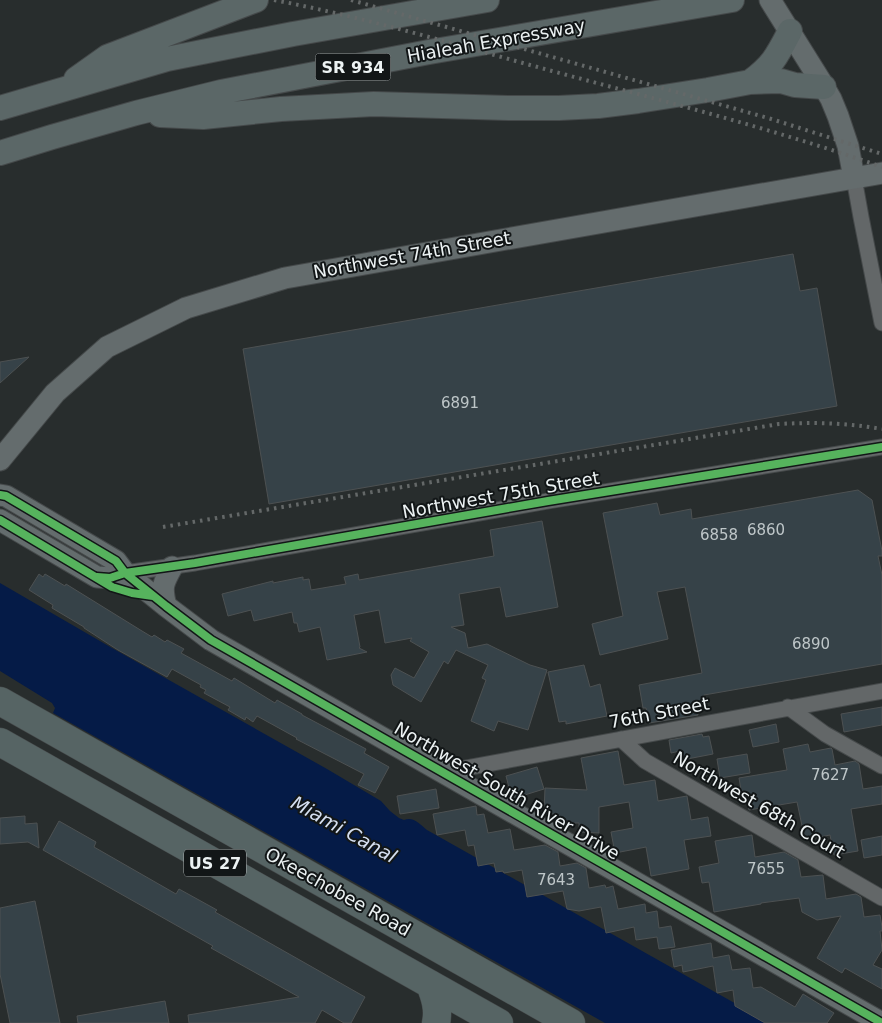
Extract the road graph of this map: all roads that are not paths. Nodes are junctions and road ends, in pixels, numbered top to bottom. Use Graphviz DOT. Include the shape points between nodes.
graph roads {
  1 [pos="256,0"];
  2 [pos="487,0"];
  3 [pos="770,0"];
  4 [pos="722,2"];
  5 [pos="790,31"];
  6 [pos="750,82"];
  7 [pos="824,86"];
  8 [pos="61,90"];
  9 [pos="0,108"];
  10 [pos="136,114"];
  11 [pos="0,153"];
  12 [pos="882,173"];
  13 [pos="854,178"];
  14 [pos="882,323"];
  15 [pos="882,447"];
  16 [pos="0,460"];
  17 [pos="0,495"];
  18 [pos="0,520"];
  19 [pos="172,567"];
  20 [pos="125,573"];
  21 [pos="166,606"];
  22 [pos="882,691"];
  23 [pos="0,701"];
  24 [pos="788,708"];
  25 [pos="621,739"];
  26 [pos="0,742"];
  27 [pos="882,766"];
  28 [pos="444,772"];
  29 [pos="882,898"];
  30 [pos="430,984"];
  31 [pos="436,1023"];
  32 [pos="499,1023"];
  33 [pos="571,1023"];
  34 [pos="882,1023"];
  1 -- 8 [label="main road" via="107,57"];
  2 -- 8 [label="main road, SR 934" via="167,59"];
  3 -- 5 [label="street"];
  4 -- 10 [label="main road, Hialeah Expressway / SR 934" via="429,52 221,92"];
  5 -- 6 [label="main road" via="773,62"];
  5 -- 7 [label="street"];
  6 -- 7 [label="main road" via="781,81"];
  6 -- 10 [label="main road" via="616,104 560,108 374,104 202,117"];
  7 -- 13 [label="street" via="844,131"];
  8 -- 9 [label="main road, SR 934"];
  10 -- 11 [label="main road, Hialeah Expressway / SR 934"];
  12 -- 13 [label="street, Northwest 74th Street"];
  13 -- 14 [label="street"];
  13 -- 16 [label="street, Northwest 74th Street" via="285,278 186,308 107,348 55,393"];
  15 -- 19 [label="street, Northwest 75th Street"];
  17 -- 20 [label="street, Northwest South River Drive" via="116,561"];
  18 -- 20 [label="street" via="97,577 110,578"];
  19 -- 20 [label="street, Northwest 75th Street"];
  19 -- 21 [label="street" via="163,590"];
  20 -- 21 [label="street, Northwest South River Drive"];
  21 -- 28 [label="street, Northwest South River Drive" via="211,640"];
  22 -- 24 [label="street, 76th Street"];
  23 -- 33 [label="highway, Okeechobee Road / US 27"];
  24 -- 25 [label="street, 76th Street"];
  24 -- 27 [label="street" via="825,734"];
  25 -- 28 [label="street, 76th Street"];
  25 -- 29 [label="street, Northwest 68th Court" via="645,761"];
  26 -- 30 [label="highway, Okeechobee Road / US 27"];
  28 -- 34 [label="street, Northwest South River Drive"];
  30 -- 31 [label="highway" via="436,1001"];
  30 -- 32 [label="highway, Okeechobee Road / US 27"];
}
